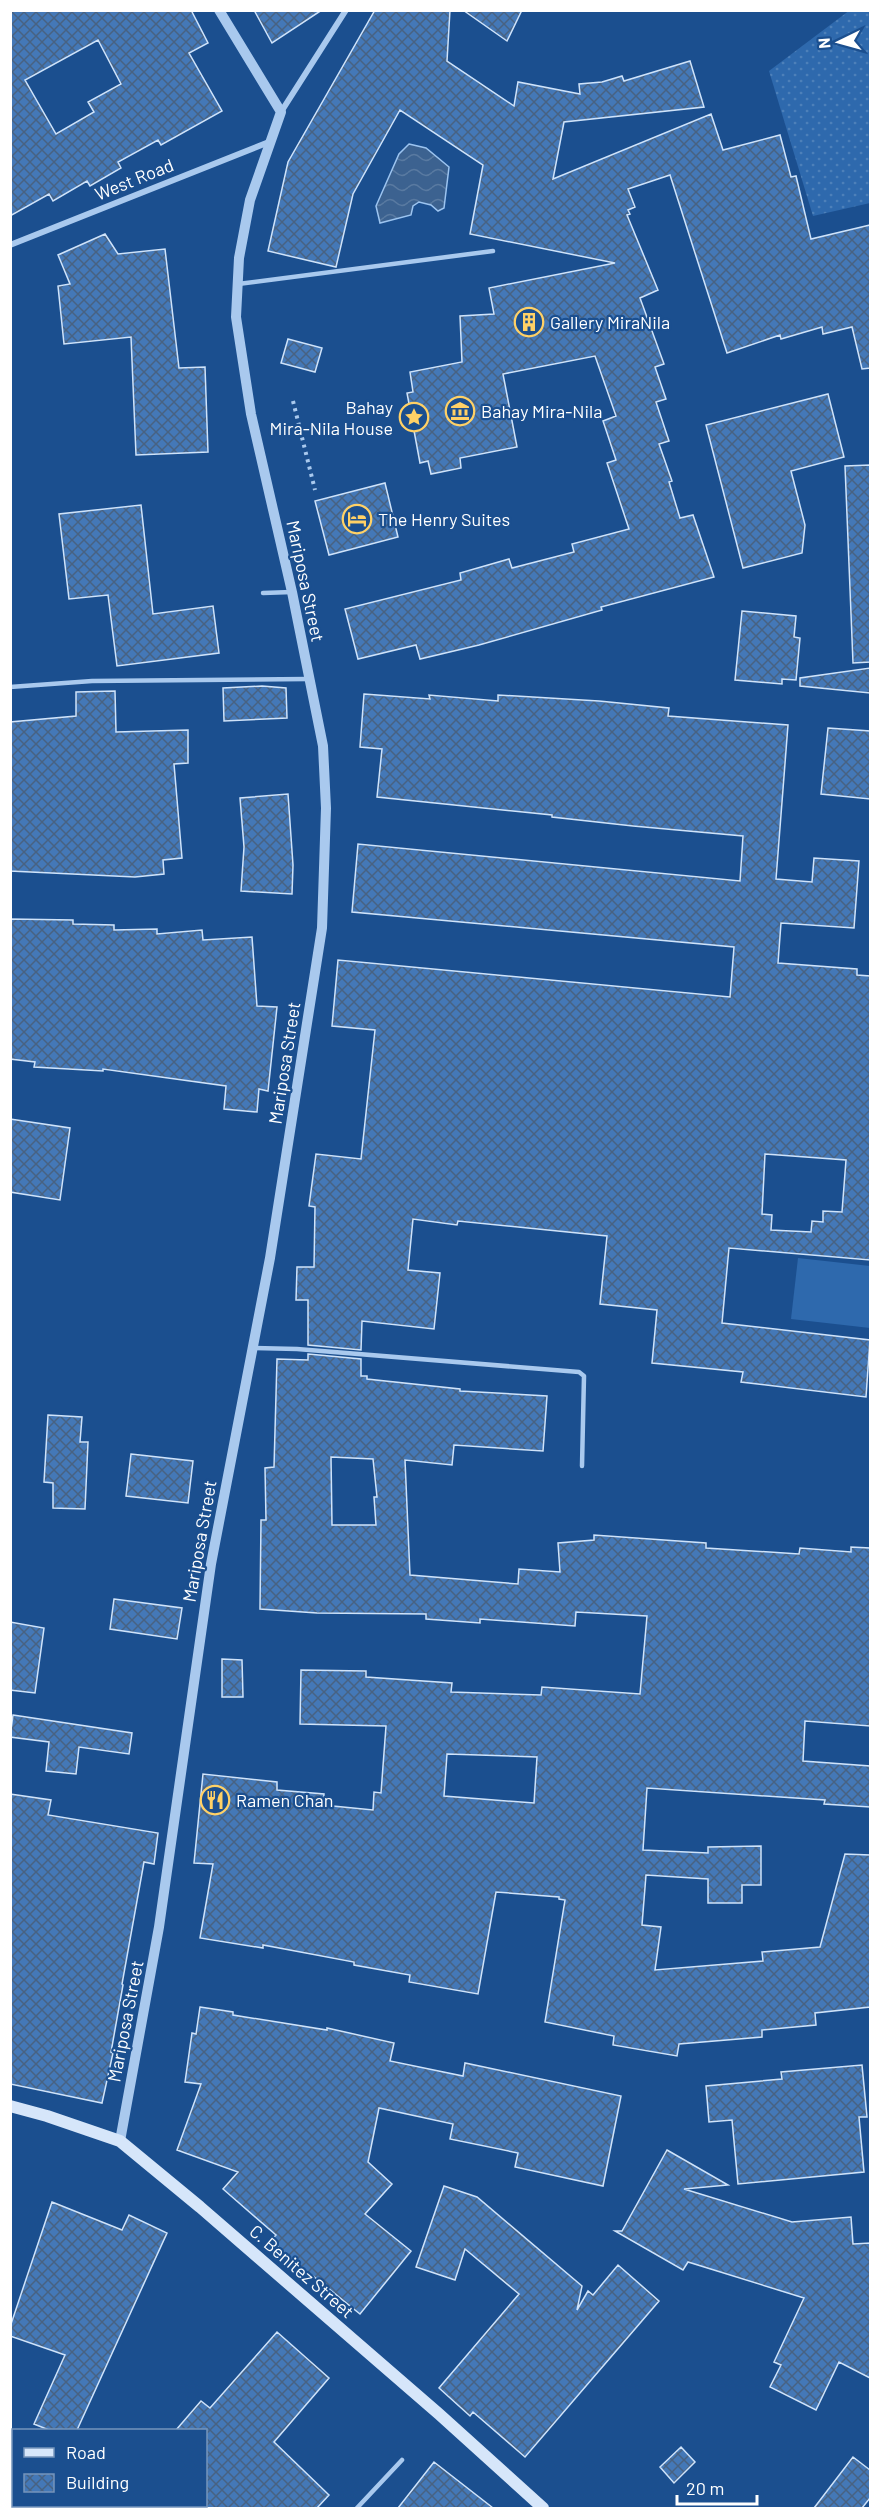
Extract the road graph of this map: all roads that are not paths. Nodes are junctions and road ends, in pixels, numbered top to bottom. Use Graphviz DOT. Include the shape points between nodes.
graph roads {
  1 [pos="219,10"];
  2 [pos="346,10"];
  3 [pos="281,112"];
  4 [pos="269,142"];
  5 [pos="10,244"];
  6 [pos="493,251"];
  7 [pos="238,284"];
  8 [pos="292,592"];
  9 [pos="263,593"];
  10 [pos="310,679"];
  11 [pos="10,687"];
  12 [pos="251,1348"];
  13 [pos="582,1466"];
  14 [pos="10,2106"];
  15 [pos="120,2141"];
  16 [pos="402,2460"];
  17 [pos="357,2508"];
  18 [pos="543,2508"];
  1 -- 3 [label="street"];
  2 -- 3 [label="street, Mariposa Street"];
  3 -- 4 [label="street, Mariposa Street"];
  4 -- 5 [label="street, West Road"];
  4 -- 7 [label="street, Mariposa Street" via="250,200"];
  6 -- 7 [label="lane"];
  7 -- 8 [label="street, Mariposa Street" via="236,317 251,414"];
  8 -- 9 [label="lane"];
  8 -- 10 [label="street, Mariposa Street"];
  10 -- 11 [label="lane" via="92,681"];
  10 -- 12 [label="street, Mariposa Street" via="323,746 326,808 322,928 270,1258"];
  12 -- 13 [label="lane" via="579,1372 584,1376"];
  12 -- 15 [label="street, Mariposa Street" via="211,1564 159,1927"];
  14 -- 15 [label="main road, C. Benitez Street"];
  15 -- 18 [label="main road, C. Benitez Street" via="200,2206"];
  16 -- 17 [label="lane"];
}
